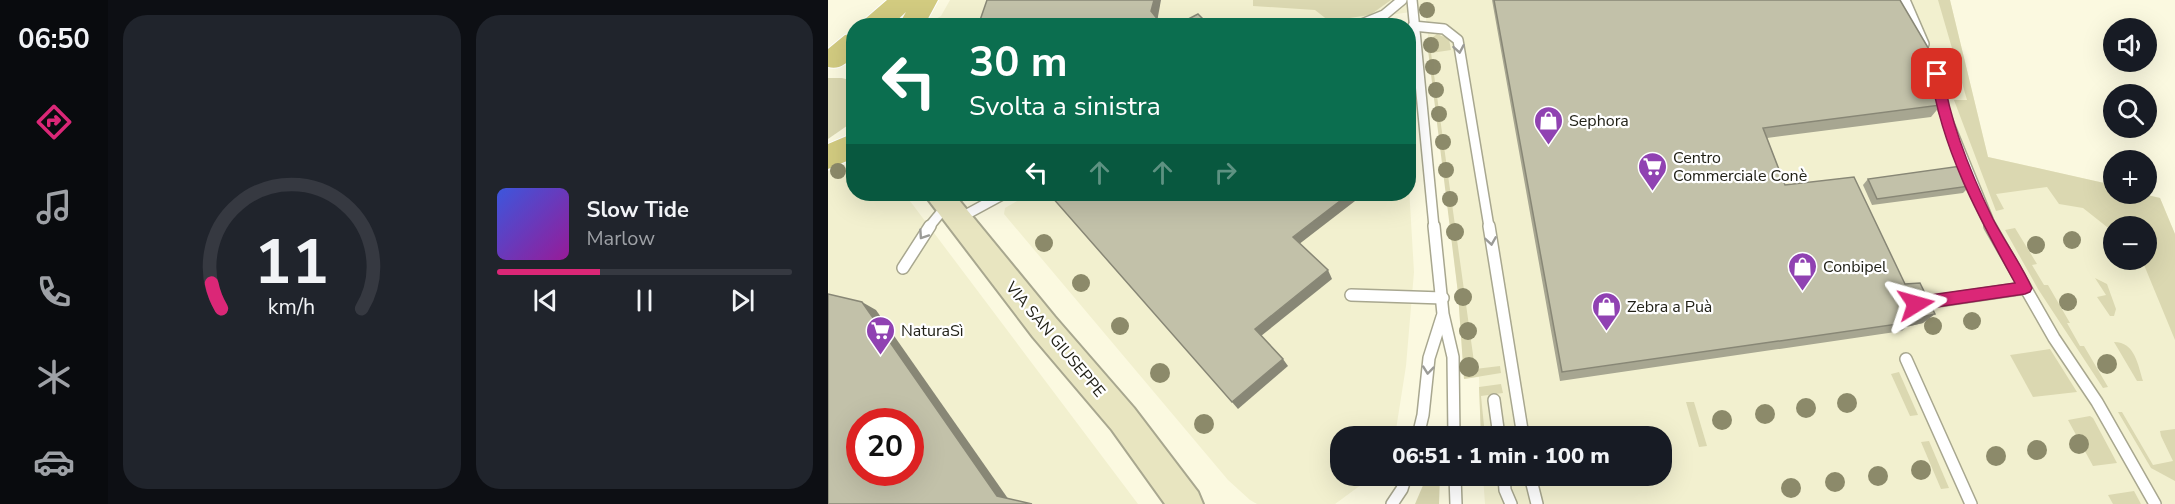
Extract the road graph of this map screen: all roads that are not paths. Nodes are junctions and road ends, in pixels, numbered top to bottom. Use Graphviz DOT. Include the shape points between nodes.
graph roads {
  1 [pos="903,0"];
  2 [pos="925,0"];
  3 [pos="1402,0"];
  4 [pos="1412,0"];
  5 [pos="1905,0"];
  6 [pos="883,18"];
  7 [pos="915,18"];
  8 [pos="1377,18"];
  9 [pos="1413,18"];
  10 [pos="1416,26"];
  11 [pos="1416,50"];
  12 [pos="1418,66"];
  13 [pos="971,201"];
  14 [pos="948,206"];
  15 [pos="903,268"];
  16 [pos="2025,288"];
  17 [pos="1350,295"];
  18 [pos="1443,298"];
  19 [pos="1916,304"];
  20 [pos="1443,314"];
  21 [pos="1906,359"];
  22 [pos="1494,400"];
  23 [pos="1420,426"];
  24 [pos="1454,426"];
  25 [pos="1498,426"];
  26 [pos="1521,426"];
  27 [pos="1403,486"];
  28 [pos="1455,486"];
  29 [pos="1505,486"];
  30 [pos="1532,486"];
  31 [pos="1186,498"];
  32 [pos="1392,504"];
  33 [pos="1456,504"];
  34 [pos="1511,504"];
  35 [pos="1537,504"];
  36 [pos="1971,504"];
  37 [pos="2155,504"];
  1 -- 6 [label="main road"];
  2 -- 7 [label="main road"];
  3 -- 8 [label="lane"];
  4 -- 9 [label="lane"];
  5 -- 16 [label="lane" via="1937,74 1941,104 1973,189"];
  10 -- 26 [label="lane, one-way" via="1442,28 1458,40"];
  11 -- 12 [label="lane"];
  12 -- 18 [label="lane"];
  13 -- 14 [label="lane"];
  14 -- 15 [label="lane, one-way"];
  14 -- 31 [label="street, VIA SAN GIUSEPPE"];
  16 -- 19 [label="lane"];
  16 -- 37 [label="lane"];
  17 -- 18 [label="lane"];
  18 -- 20 [label="lane"];
  20 -- 23 [label="lane, one-way" via="1430,358"];
  20 -- 24 [label="lane" via="1453,357"];
  21 -- 36 [label="lane"];
  22 -- 25 [label="lane"];
  27 -- 32 [label="lane"];
  28 -- 33 [label="lane"];
  29 -- 34 [label="lane"];
  30 -- 35 [label="lane"];
}
